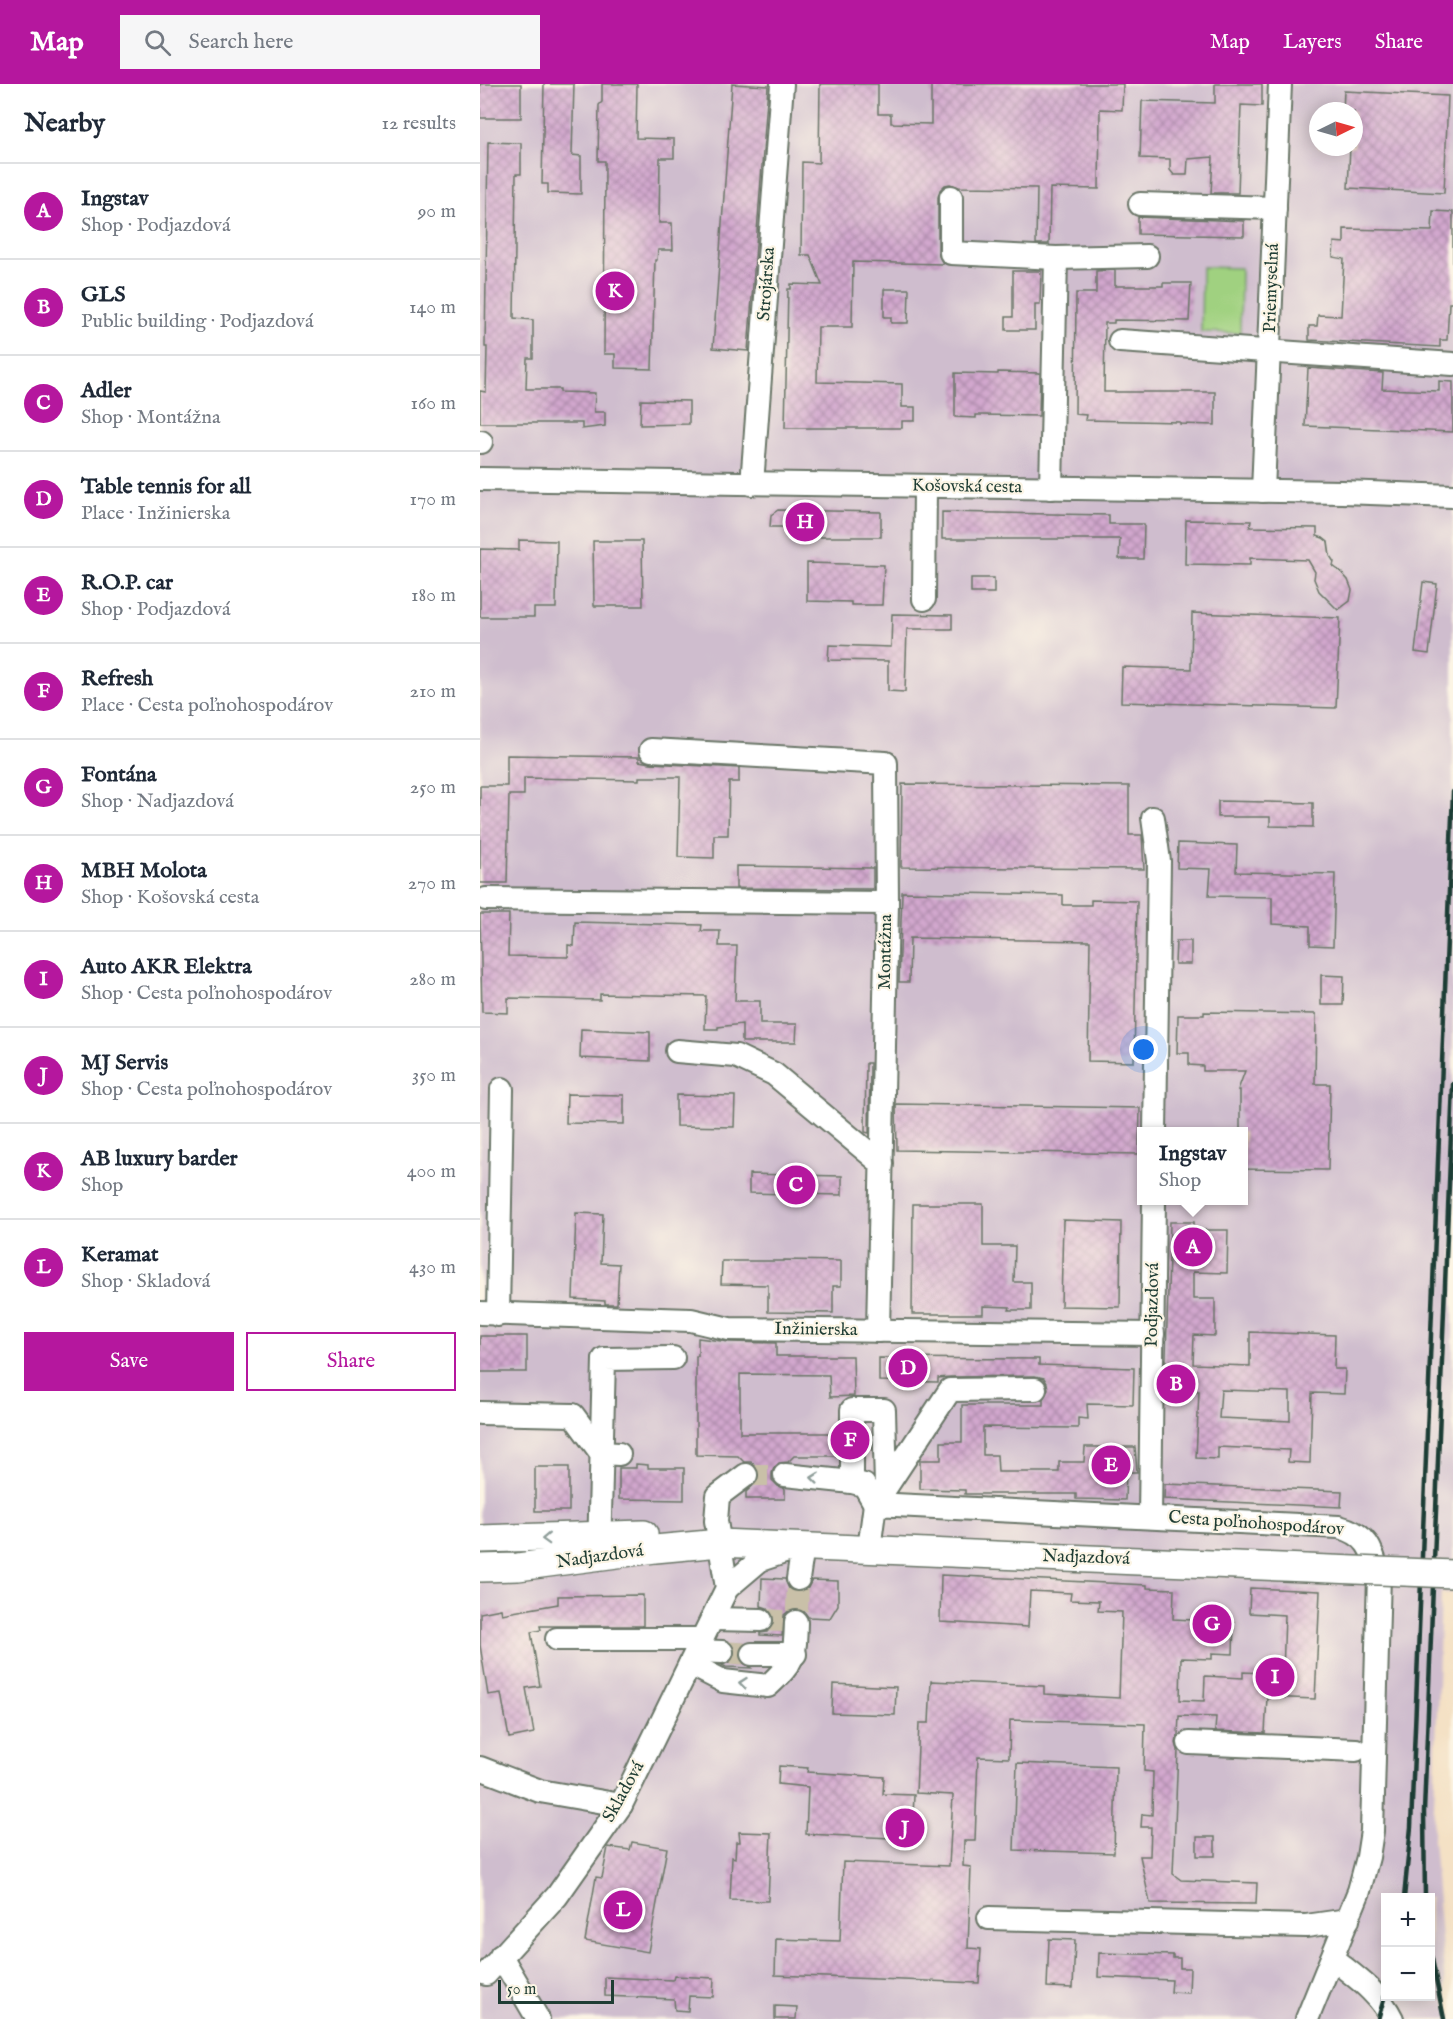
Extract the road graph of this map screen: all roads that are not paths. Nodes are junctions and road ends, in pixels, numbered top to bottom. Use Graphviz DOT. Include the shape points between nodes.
graph roads {
  1 [pos="782,84"];
  2 [pos="1280,84"];
  3 [pos="951,197"];
  4 [pos="1140,204"];
  5 [pos="1275,208"];
  6 [pos="1147,256"];
  7 [pos="1056,258"];
  8 [pos="1120,341"];
  9 [pos="1269,350"];
  10 [pos="1453,364"];
  11 [pos="480,479"];
  12 [pos="752,484"];
  13 [pos="925,487"];
  14 [pos="1051,488"];
  15 [pos="1263,491"];
  16 [pos="1453,496"];
  17 [pos="924,599"];
  18 [pos="651,750"];
  19 [pos="1153,818"];
  20 [pos="486,899"];
  21 [pos="887,903"];
  22 [pos="677,1052"];
  23 [pos="502,1089"];
  24 [pos="1155,1127"];
  25 [pos="882,1164"];
  26 [pos="1154,1205"];
  27 [pos="489,1314"];
  28 [pos="878,1330"];
  29 [pos="1153,1334"];
  30 [pos="673,1358"];
  31 [pos="1035,1389"];
  32 [pos="480,1413"];
  33 [pos="852,1417"];
  34 [pos="610,1454"];
  35 [pos="852,1456"];
  36 [pos="746,1474"];
  37 [pos="786,1475"];
  38 [pos="852,1482"];
  39 [pos="881,1495"];
  40 [pos="1150,1517"];
  41 [pos="480,1539"];
  42 [pos="720,1543"];
  43 [pos="803,1546"];
  44 [pos="599,1547"];
  45 [pos="869,1549"];
  46 [pos="480,1568"];
  47 [pos="1453,1574"];
  48 [pos="798,1579"];
  49 [pos="727,1588"];
  50 [pos="793,1618"];
  51 [pos="712,1619"];
  52 [pos="761,1620"];
  53 [pos="557,1639"];
  54 [pos="696,1652"];
  55 [pos="722,1652"];
  56 [pos="752,1654"];
  57 [pos="795,1654"];
  58 [pos="1189,1743"];
  59 [pos="1356,1750"];
  60 [pos="480,1768"];
  61 [pos="621,1805"];
  62 [pos="989,1918"];
  63 [pos="1347,1920"];
  64 [pos="501,1956"];
  65 [pos="1332,1958"];
  66 [pos="482,1979"];
  67 [pos="538,2019"];
  68 [pos="1307,2019"];
  69 [pos="1392,2019"];
  1 -- 12 [label="street, Strojárska"];
  2 -- 5 [label="street, Priemyselná"];
  3 -- 7 [label="street" via="951,253"];
  4 -- 5 [label="street"];
  5 -- 9 [label="street, Priemyselná"];
  6 -- 7 [label="street"];
  7 -- 14 [label="street"];
  8 -- 9 [label="street"];
  9 -- 10 [label="street"];
  9 -- 15 [label="street, Priemyselná"];
  11 -- 12 [label="street, Košovská cesta"];
  12 -- 13 [label="street, Košovská cesta"];
  13 -- 14 [label="street, Košovská cesta"];
  13 -- 17 [label="street"];
  14 -- 15 [label="street, Košovská cesta"];
  15 -- 16 [label="street, Košovská cesta"];
  18 -- 21 [label="street" via="886,763"];
  19 -- 24 [label="street" via="1159,861"];
  20 -- 21 [label="street, Montážna"];
  21 -- 25 [label="street, Montážna"];
  22 -- 25 [label="street" via="736,1056 774,1074"];
  23 -- 27 [label="street"];
  25 -- 28 [label="street, Montážna"];
  26 -- 29 [label="street, Podjazdová"];
  27 -- 28 [label="street, Inžinierska" via="691,1320 729,1329"];
  28 -- 29 [label="street, Inžinierska"];
  29 -- 40 [label="street, Podjazdová"];
  30 -- 34 [label="street" via="604,1359"];
  31 -- 39 [label="street" via="950,1390"];
  32 -- 34 [label="street" via="573,1415"];
  33 -- 39 [label="street" via="884,1410"];
  34 -- 44 [label="street"];
  35 -- 38 [label="street"];
  36 -- 42 [label="street" via="718,1496 716,1521"];
  38 -- 37 [label="street, one-way"];
  38 -- 39 [label="street"];
  39 -- 40 [label="street, Cesta poľnohospodárov"];
  39 -- 45 [label="street"];
  40 -- 63 [label="street, Cesta poľnohospodárov" via="1339,1527 1361,1535 1374,1557 1380,1601 1372,1831 1364,1875"];
  44 -- 41 [label="main road, Nadjazdová, one-way"];
  42 -- 43 [label="main road, Nadjazdová"];
  42 -- 44 [label="main road, Nadjazdová" via="662,1533"];
  42 -- 49 [label="street"];
  43 -- 45 [label="main road, Nadjazdová"];
  43 -- 48 [label="street"];
  43 -- 49 [label="street, Skladová" via="760,1560"];
  44 -- 46 [label="main road, Nadjazdová" via="518,1567"];
  45 -- 47 [label="main road, Nadjazdová, bridge"];
  49 -- 51 [label="street, Skladová"];
  50 -- 57 [label="street"];
  51 -- 52 [label="street"];
  51 -- 54 [label="street, Skladová"];
  53 -- 54 [label="street"];
  54 -- 55 [label="street"];
  57 -- 54 [label="street, one-way" via="768,1686 723,1681"];
  54 -- 61 [label="street, Skladová"];
  56 -- 57 [label="street"];
  58 -- 59 [label="street"];
  60 -- 61 [label="street" via="540,1791"];
  61 -- 64 [label="street, Skladová" via="557,1896"];
  62 -- 63 [label="street" via="1306,1926"];
  63 -- 65 [label="street, Cesta poľnohospodárov"];
  64 -- 66 [label="street, Skladová"];
  64 -- 67 [label="street"];
  65 -- 68 [label="street, Cesta poľnohospodárov"];
  65 -- 69 [label="street" via="1383,2002"];
}
